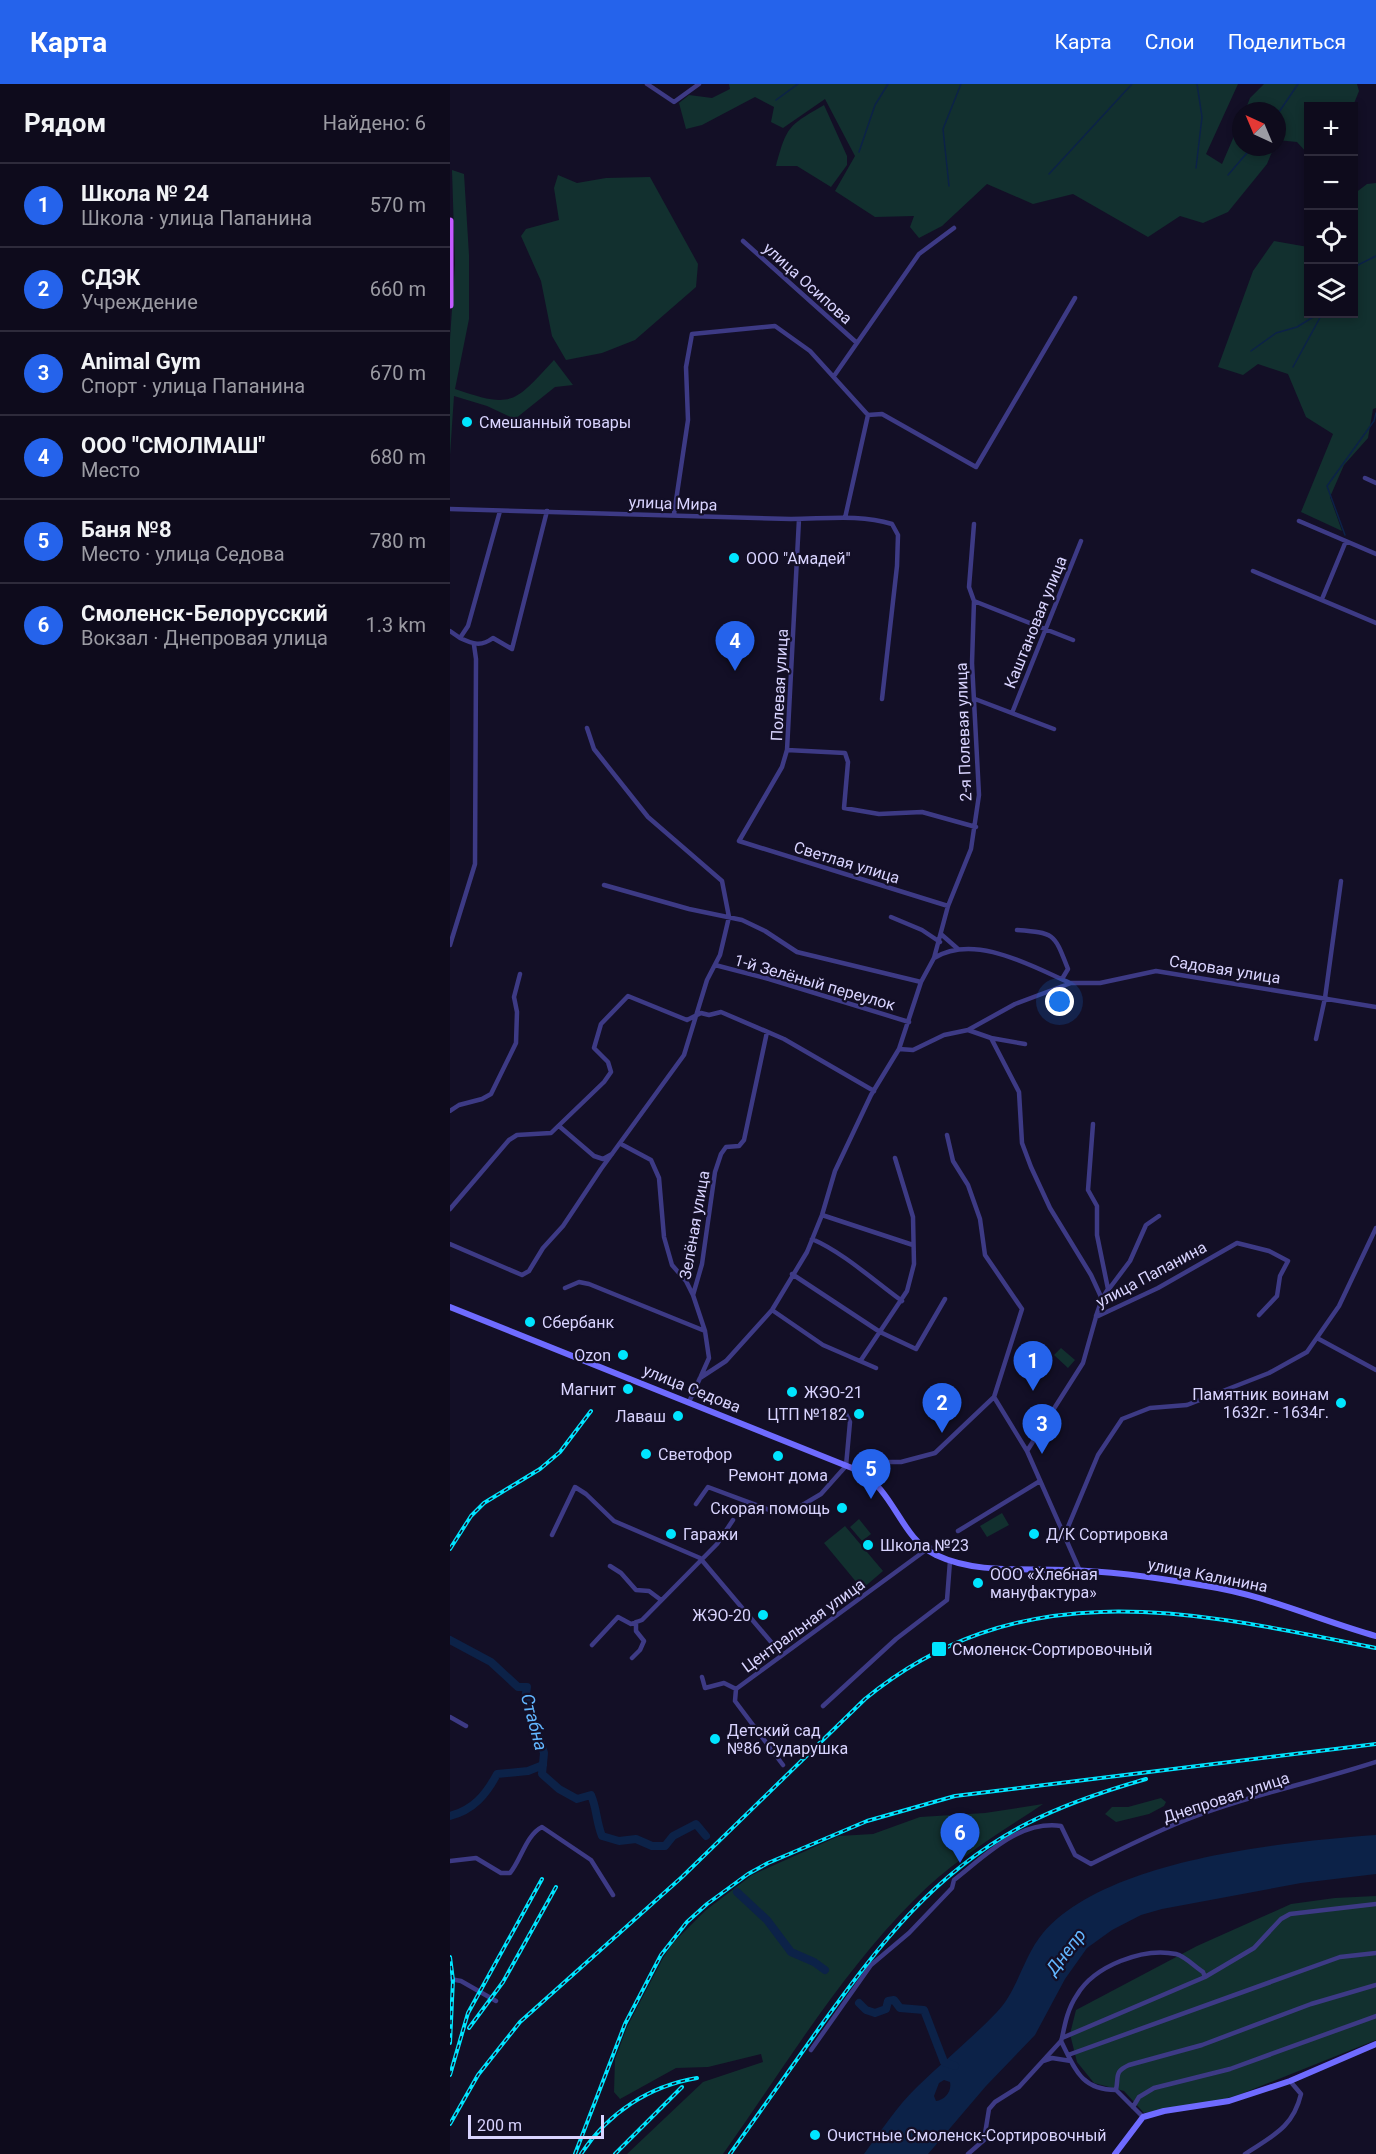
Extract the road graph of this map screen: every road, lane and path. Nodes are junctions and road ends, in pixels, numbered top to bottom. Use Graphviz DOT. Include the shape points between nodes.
graph roads {
  1 [pos="647,84"];
  2 [pos="699,84"];
  3 [pos="450,221"];
  4 [pos="954,228"];
  5 [pos="742,241"];
  6 [pos="1075,298"];
  7 [pos="450,305"];
  8 [pos="857,343"];
  9 [pos="834,376"];
  10 [pos="868,415"];
  11 [pos="1365,478"];
  12 [pos="1376,483"];
  13 [pos="450,509"];
  14 [pos="500,510"];
  15 [pos="547,511"];
  16 [pos="674,514"];
  17 [pos="845,518"];
  18 [pos="799,519"];
  19 [pos="1299,521"];
  20 [pos="974,524"];
  21 [pos="1081,541"];
  22 [pos="1346,541"];
  23 [pos="1376,554"];
  24 [pos="1253,571"];
  25 [pos="1322,599"];
  26 [pos="974,601"];
  27 [pos="1376,623"];
  28 [pos="1044,629"];
  29 [pos="450,631"];
  30 [pos="460,638"];
  31 [pos="1073,640"];
  32 [pos="474,645"];
  33 [pos="882,699"];
  34 [pos="975,699"];
  35 [pos="1012,713"];
  36 [pos="587,728"];
  37 [pos="1054,729"];
  38 [pos="787,750"];
  39 [pos="976,827"];
  40 [pos="1341,881"];
  41 [pos="604,885"];
  42 [pos="948,906"];
  43 [pos="729,917"];
  44 [pos="891,917"];
  45 [pos="1017,930"];
  46 [pos="942,935"];
  47 [pos="939,942"];
  48 [pos="450,945"];
  49 [pos="958,950"];
  50 [pos="934,958"];
  51 [pos="715,965"];
  52 [pos="520,974"];
  53 [pos="1062,979"];
  54 [pos="921,982"];
  55 [pos="1071,983"];
  56 [pos="1325,998"];
  57 [pos="1376,1007"];
  58 [pos="695,1018"];
  59 [pos="909,1022"];
  60 [pos="968,1029"];
  61 [pos="767,1032"];
  62 [pos="991,1038"];
  63 [pos="1316,1039"];
  64 [pos="1024,1044"];
  65 [pos="899,1049"];
  66 [pos="874,1091"];
  67 [pos="450,1111"];
  68 [pos="1093,1124"];
  69 [pos="559,1126"];
  70 [pos="947,1135"];
  71 [pos="621,1144"];
  72 [pos="615,1152"];
  73 [pos="895,1158"];
  74 [pos="450,1209"];
  75 [pos="822,1215"];
  76 [pos="1160,1216"];
  77 [pos="1376,1228"];
  78 [pos="812,1239"];
  79 [pos="1369,1242"];
  80 [pos="450,1244"];
  81 [pos="913,1245"];
  82 [pos="1376,1245"];
  83 [pos="792,1274"];
  84 [pos="564,1288"];
  85 [pos="1108,1289"];
  86 [pos="693,1294"];
  87 [pos="945,1299"];
  88 [pos="1102,1299"];
  89 [pos="902,1301"];
  90 [pos="450,1307"];
  91 [pos="771,1310"];
  92 [pos="1259,1315"];
  93 [pos="1096,1317"];
  94 [pos="705,1331"];
  95 [pos="880,1332"];
  96 [pos="1319,1339"];
  97 [pos="861,1360"];
  98 [pos="876,1368"];
  99 [pos="1376,1370"];
  100 [pos="700,1378"];
  101 [pos="994,1397"];
  102 [pos="689,1402"];
  103 [pos="845,1412"];
  104 [pos="1027,1451"];
  105 [pos="846,1466"];
  106 [pos="857,1470"];
  107 [pos="1040,1481"];
  108 [pos="696,1504"];
  109 [pos="732,1520"];
  110 [pos="958,1531"];
  111 [pos="1065,1534"];
  112 [pos="552,1535"];
  113 [pos="929,1548"];
  114 [pos="700,1558"];
  115 [pos="950,1561"];
  116 [pos="610,1566"];
  117 [pos="1066,1570"];
  118 [pos="1080,1571"];
  119 [pos="661,1600"];
  120 [pos="636,1622"];
  121 [pos="1376,1636"];
  122 [pos="592,1645"];
  123 [pos="782,1655"];
  124 [pos="632,1658"];
  125 [pos="702,1677"];
  126 [pos="736,1689"];
  127 [pos="823,1706"];
  128 [pos="450,1717"];
  129 [pos="466,1726"];
  130 [pos="1376,1762"];
  131 [pos="783,1765"];
  132 [pos="450,1861"];
  133 [pos="613,1895"];
  134 [pos="1376,1904"];
  135 [pos="1376,1953"];
  136 [pos="1204,1977"];
  137 [pos="450,1979"];
  138 [pos="1376,1985"];
  139 [pos="496,2001"];
  140 [pos="1376,2016"];
  141 [pos="1061,2040"];
  142 [pos="1376,2044"];
  143 [pos="811,2050"];
  144 [pos="1068,2055"];
  145 [pos="1041,2061"];
  146 [pos="1071,2061"];
  147 [pos="1290,2082"];
  148 [pos="1116,2090"];
  149 [pos="1133,2107"];
  150 [pos="1143,2117"];
  151 [pos="968,2154"];
  152 [pos="1115,2154"];
  153 [pos="1245,2154"];
  1 -- 2 [label="street" via="674,102"];
  3 -- 7 [label="main road"];
  4 -- 8 [label="street" via="919,254"];
  5 -- 8 [label="street, улица Осипова"];
  6 -- 10 [label="street" via="976,467 882,414"];
  8 -- 9 [label="street"];
  9 -- 10 [label="street"];
  9 -- 16 [label="street" via="810,351 775,326 692,334 686,367 687,420"];
  10 -- 17 [label="street"];
  11 -- 12 [label="street"];
  13 -- 14 [label="street, улица Мира"];
  14 -- 15 [label="street, улица Мира"];
  14 -- 30 [label="street" via="468,626"];
  15 -- 16 [label="street, улица Мира"];
  15 -- 32 [label="street" via="512,649 493,638"];
  16 -- 18 [label="street, улица Мира"];
  17 -- 18 [label="street"];
  17 -- 33 [label="street" via="892,524 898,535"];
  18 -- 38 [label="street, Полевая улица"];
  19 -- 22 [label="street"];
  20 -- 26 [label="street, 2-я Полевая улица" via="969,587"];
  21 -- 28 [label="street, Каштановая улица"];
  22 -- 23 [label="street"];
  22 -- 25 [label="street"];
  24 -- 25 [label="street"];
  25 -- 27 [label="street"];
  26 -- 28 [label="street"];
  26 -- 34 [label="street, 2-я Полевая улица"];
  28 -- 31 [label="street"];
  28 -- 35 [label="street, Каштановая улица"];
  29 -- 30 [label="street"];
  30 -- 32 [label="street"];
  32 -- 48 [label="street" via="475,864"];
  34 -- 35 [label="street"];
  34 -- 39 [label="street, 2-я Полевая улица" via="979,795"];
  35 -- 37 [label="street"];
  36 -- 43 [label="street" via="594,749 648,817 723,881"];
  38 -- 39 [label="street, Полевая улица" via="845,753 848,762 844,807 879,814 922,812"];
  38 -- 42 [label="street, Светлая улица" via="782,767 739,841"];
  39 -- 42 [label="street, 2-я Полевая улица"];
  40 -- 56 [label="street"];
  41 -- 43 [label="street"];
  42 -- 46 [label="street, 2-я Полевая улица"];
  43 -- 51 [label="street"];
  43 -- 54 [label="street" via="765,931 797,952"];
  44 -- 47 [label="street"];
  45 -- 53 [label="street" via="1046,933 1057,942 1068,969"];
  46 -- 47 [label="street, 2-я Полевая улица"];
  46 -- 49 [label="street"];
  47 -- 50 [label="street, 2-я Полевая улица"];
  49 -- 50 [label="street, Садовая улица"];
  49 -- 53 [label="street, Садовая улица" via="971,948"];
  50 -- 54 [label="street, 2-я Полевая улица"];
  51 -- 58 [label="street"];
  51 -- 59 [label="street, 1-й Зелёный переулок"];
  52 -- 67 [label="street" via="514,997 516,1043 491,1094"];
  53 -- 55 [label="street, Садовая улица"];
  54 -- 59 [label="street, 2-я Полевая улица"];
  55 -- 56 [label="street, Садовая улица" via="1100,983 1156,971"];
  55 -- 60 [label="street, Садовая улица" via="1015,1004"];
  56 -- 57 [label="street, Садовая улица"];
  56 -- 63 [label="street"];
  58 -- 61 [label="street" via="721,1012"];
  58 -- 69 [label="street" via="687,1020 628,996 596,1034 594,1048 608,1062 611,1072"];
  58 -- 71 [label="street" via="684,1055"];
  59 -- 65 [label="street, 2-я Полевая улица"];
  60 -- 62 [label="street"];
  60 -- 65 [label="street, Садовая улица" via="913,1050"];
  61 -- 66 [label="street"];
  61 -- 86 [label="street, Зелёная улица" via="744,1140 739,1146 726,1147 714,1172 702,1264"];
  62 -- 64 [label="street"];
  62 -- 88 [label="street" via="1019,1092 1022,1143 1031,1167"];
  65 -- 66 [label="street, 2-я Полевая улица"];
  66 -- 75 [label="street, 2-я Полевая улица" via="834,1171"];
  68 -- 85 [label="street" via="1088,1190 1097,1206 1097,1235"];
  69 -- 72 [label="street" via="594,1156 603,1159"];
  69 -- 74 [label="street" via="551,1133 518,1135 509,1140"];
  70 -- 101 [label="street" via="952,1161 968,1185 980,1219 985,1255 1022,1310"];
  71 -- 72 [label="street"];
  71 -- 86 [label="street" via="651,1160 659,1179 664,1237 672,1265"];
  72 -- 80 [label="street" via="529,1271 522,1275"];
  73 -- 81 [label="street" via="913,1217"];
  75 -- 78 [label="street, 2-я Полевая улица"];
  75 -- 81 [label="street"];
  76 -- 85 [label="street" via="1146,1225 1130,1261"];
  77 -- 79 [label="street"];
  78 -- 83 [label="street, 2-я Полевая улица"];
  78 -- 89 [label="street" via="839,1252 852,1266"];
  79 -- 82 [label="street"];
  79 -- 96 [label="street"];
  81 -- 89 [label="street" via="914,1264"];
  83 -- 91 [label="street, 2-я Полевая улица"];
  83 -- 95 [label="street"];
  84 -- 94 [label="street" via="579,1282 589,1284"];
  85 -- 88 [label="street"];
  86 -- 94 [label="street, Зелёная улица"];
  87 -- 95 [label="street" via="915,1349"];
  88 -- 93 [label="street"];
  89 -- 95 [label="street"];
  90 -- 102 [label="street, улица Седова"];
  91 -- 97 [label="street" via="824,1345"];
  91 -- 100 [label="street, 2-я Полевая улица" via="726,1361"];
  92 -- 93 [label="street, улица Папанина" via="1277,1296 1280,1276 1288,1261 1269,1251 1237,1243 1158,1288"];
  93 -- 104 [label="street, улица Папанина" via="1083,1363"];
  94 -- 100 [label="street, Зелёная улица" via="709,1358"];
  95 -- 97 [label="street"];
  96 -- 99 [label="street"];
  96 -- 111 [label="street" via="1307,1352 1269,1373 1187,1405 1150,1408 1122,1419 1098,1455"];
  97 -- 98 [label="street"];
  100 -- 102 [label="street, Зелёная улица"];
  101 -- 104 [label="street"];
  101 -- 106 [label="street" via="935,1453 901,1462 865,1462"];
  102 -- 105 [label="street, улица Седова"];
  103 -- 105 [label="street" via="850,1422"];
  104 -- 107 [label="street"];
  105 -- 106 [label="street, улица Седова"];
  105 -- 108 [label="street" via="821,1494 789,1513 772,1511 708,1487"];
  106 -- 113 [label="street, улица Седова" via="885,1492 918,1543"];
  107 -- 110 [label="street"];
  107 -- 111 [label="street"];
  109 -- 114 [label="street" via="726,1533"];
  111 -- 118 [label="street"];
  112 -- 114 [label="street" via="575,1487 614,1521"];
  113 -- 115 [label="street, улица Седова"];
  113 -- 123 [label="street, Центральная улица"];
  114 -- 119 [label="street"];
  114 -- 123 [label="street"];
  115 -- 117 [label="street, улица Седова" via="1005,1569"];
  115 -- 127 [label="street" via="947,1600 896,1639"];
  116 -- 119 [label="street" via="636,1590 649,1591"];
  117 -- 118 [label="street, улица Калинина"];
  118 -- 121 [label="street, улица Калинина" via="1209,1586 1264,1598"];
  119 -- 120 [label="street"];
  120 -- 122 [label="street" via="618,1617"];
  120 -- 124 [label="street" via="636,1631 644,1641"];
  123 -- 126 [label="street, Центральная улица"];
  125 -- 126 [label="street" via="705,1688 724,1683"];
  126 -- 131 [label="street, Центральная улица" via="735,1701"];
  128 -- 129 [label="street"];
  130 -- 143 [label="street, Днепровая улица" via="1183,1821 1091,1864 1076,1855 1061,1826 1027,1828 954,1880 916,1925 871,1965"];
  132 -- 133 [label="street" via="476,1858 510,1874 532,1834 542,1827 591,1860"];
  134 -- 136 [label="street" via="1290,1914 1254,1948"];
  135 -- 144 [label="street" via="1340,1957"];
  136 -- 141 [label="street"];
  136 -- 141 [label="street" via="1203,1972 1177,1954 1128,1957 1078,1992 1068,2010"];
  137 -- 139 [label="street"];
  138 -- 148 [label="street" via="1311,2004 1202,2045 1129,2065 1115,2075"];
  140 -- 149 [label="street" via="1230,2069 1154,2088 1139,2097"];
  141 -- 144 [label="street"];
  141 -- 145 [label="street"];
  142 -- 147 [label="street"];
  144 -- 146 [label="street"];
  145 -- 146 [label="street"];
  145 -- 151 [label="street" via="1019,2087 989,2109 984,2140"];
  146 -- 148 [label="street" via="1083,2080 1101,2090"];
  147 -- 150 [label="street" via="1229,2101"];
  147 -- 153 [label="street" via="1301,2094 1288,2124"];
  148 -- 149 [label="street"];
  149 -- 150 [label="street"];
  150 -- 152 [label="street"];
}
